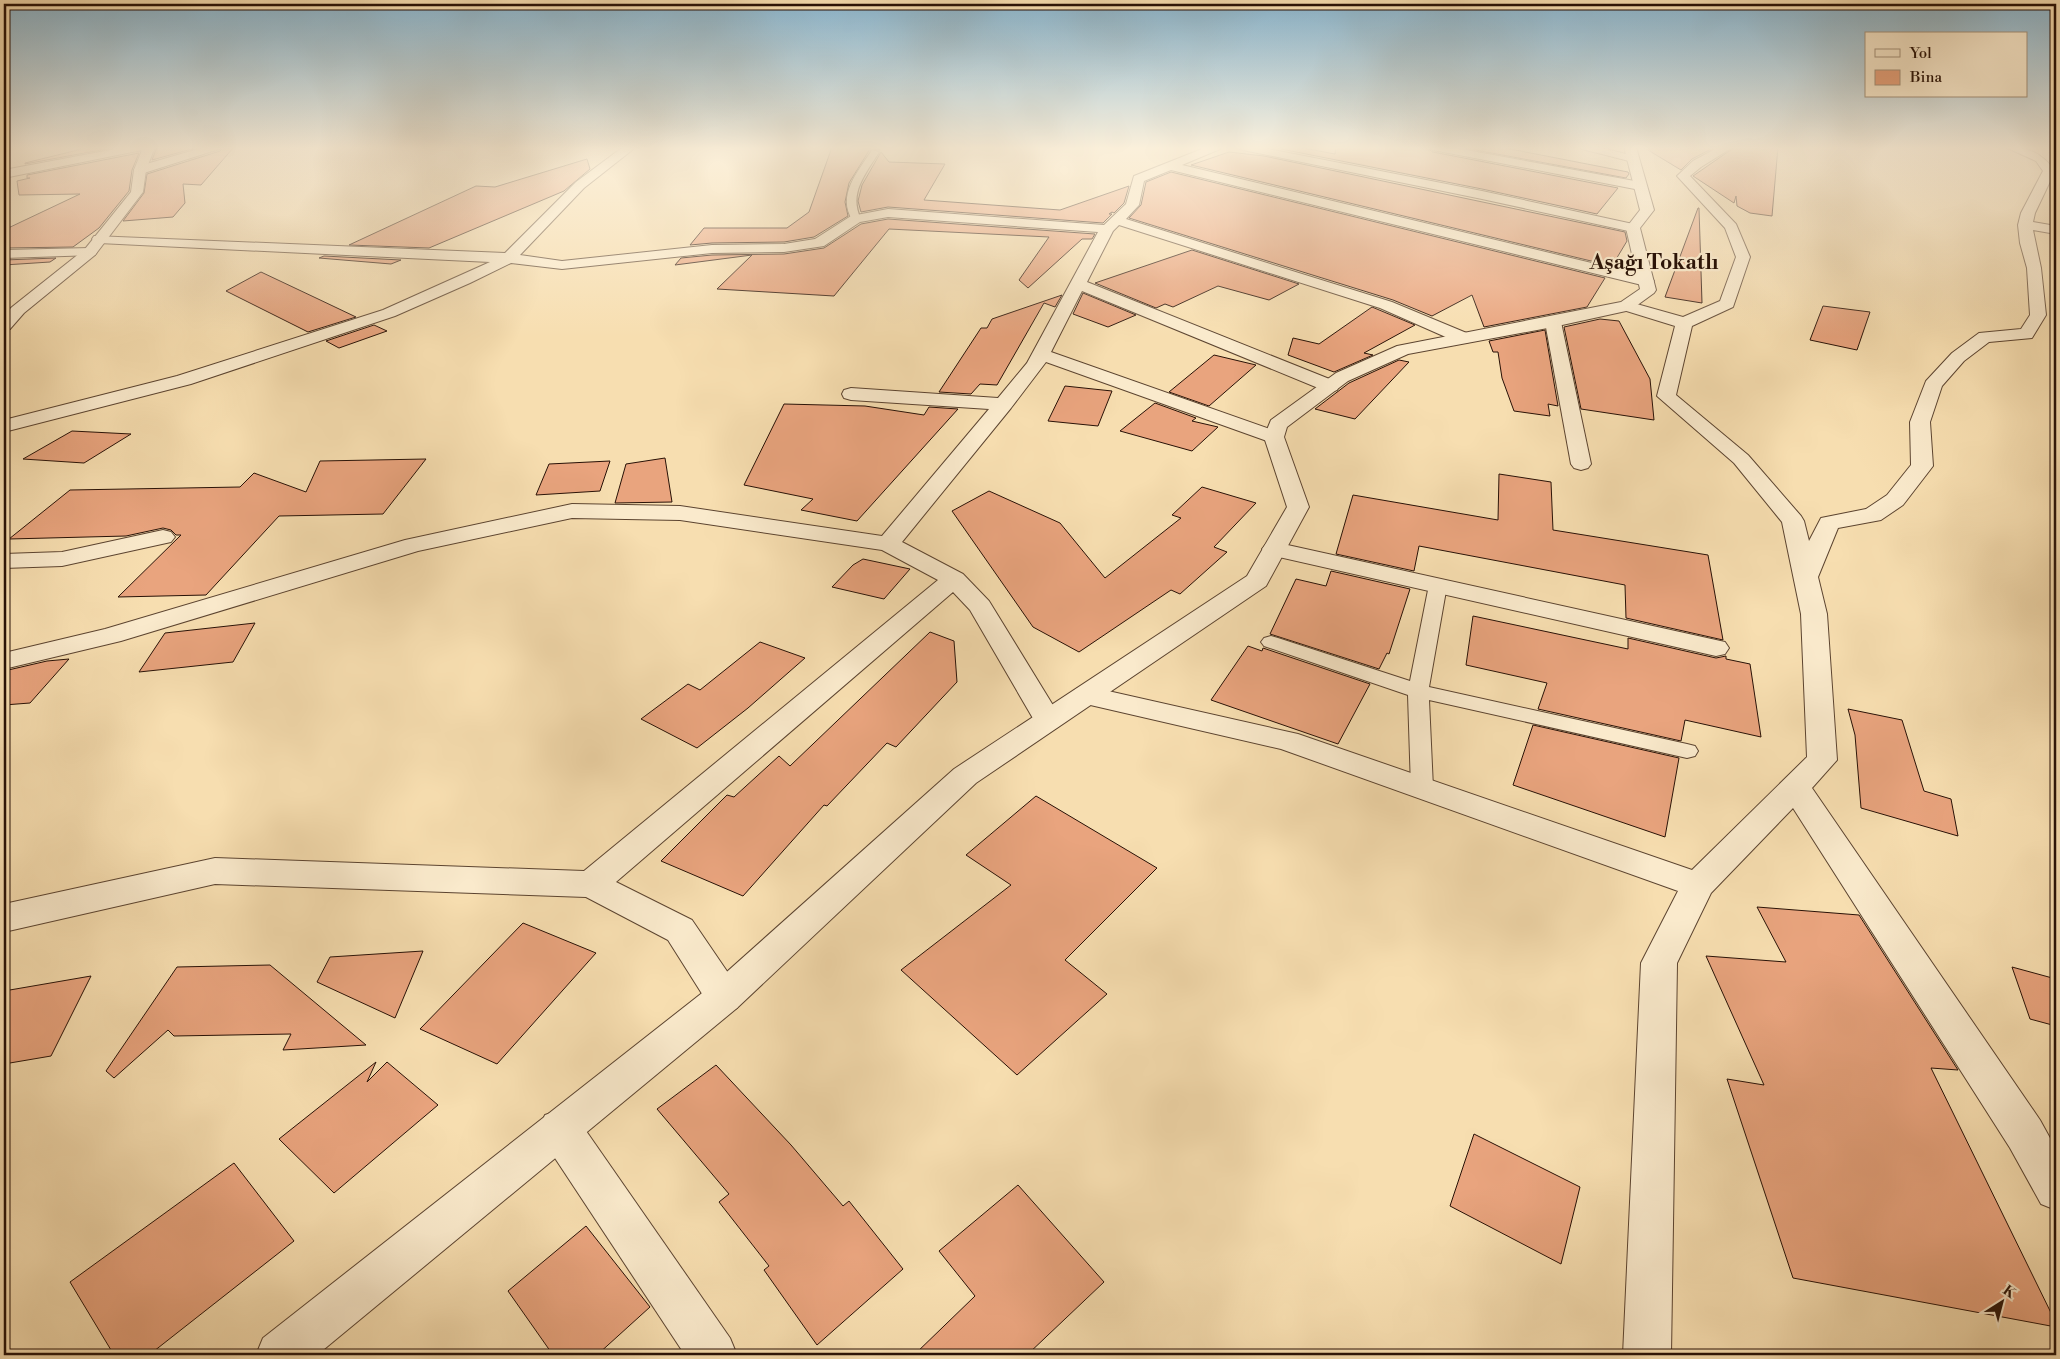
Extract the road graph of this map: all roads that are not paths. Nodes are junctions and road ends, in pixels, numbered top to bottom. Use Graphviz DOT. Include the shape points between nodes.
graph roads {
  1 [pos="122,210"];
  2 [pos="555,210"];
  3 [pos="851,210"];
  4 [pos="1127,210"];
  5 [pos="1354,210"];
  6 [pos="1553,210"];
  7 [pos="1647,210"];
  8 [pos="1715,210"];
  9 [pos="2029,210"];
  10 [pos="856,219"];
  11 [pos="1111,225"];
  12 [pos="2026,226"];
  13 [pos="1633,228"];
  14 [pos="2056,230"];
  15 [pos="98,240"];
  16 [pos="90,252"];
  17 [pos="4,254"];
  18 [pos="509,258"];
  19 [pos="1646,281"];
  20 [pos="1078,284"];
  21 [pos="1626,306"];
  22 [pos="1553,322"];
  23 [pos="1684,323"];
  24 [pos="4,326"];
  25 [pos="1463,338"];
  26 [pos="1041,354"];
  27 [pos="1330,386"];
  28 [pos="851,394"];
  29 [pos="1004,404"];
  30 [pos="4,426"];
  31 [pos="1274,437"];
  32 [pos="1581,464"];
  33 [pos="164,536"];
  34 [pos="888,544"];
  35 [pos="1274,549"];
  36 [pos="4,561"];
  37 [pos="1805,578"];
  38 [pos="954,579"];
  39 [pos="1438,585"];
  40 [pos="1271,642"];
  41 [pos="1716,648"];
  42 [pos="4,661"];
  43 [pos="1418,691"];
  44 [pos="1086,695"];
  45 [pos="1048,720"];
  46 [pos="1687,751"];
  47 [pos="1795,787"];
  48 [pos="1422,788"];
  49 [pos="591,884"];
  50 [pos="1698,885"];
  51 [pos="4,918"];
  52 [pos="724,997"];
  53 [pos="560,1129"];
  54 [pos="2056,1189"];
  55 [pos="280,1355"];
  56 [pos="713,1355"];
  57 [pos="1647,1355"];
  1 -- 15 [label="street"];
  2 -- 18 [label="street"];
  3 -- 10 [label="lane"];
  4 -- 11 [label="street"];
  5 -- 19 [label="street"];
  6 -- 13 [label="street"];
  7 -- 13 [label="street"];
  8 -- 23 [label="street" via="1731,227 1743,256 1727,304"];
  9 -- 12 [label="street"];
  10 -- 11 [label="street" via="888,213"];
  10 -- 18 [label="street" via="820,243 784,248 712,249 562,265"];
  11 -- 20 [label="street"];
  11 -- 25 [label="street" via="1386,304"];
  12 -- 14 [label="street"];
  12 -- 37 [label="street" via="2038,315 2026,334 1985,337 1958,357 1933,385 1920,422 1922,466 1895,500 1873,515 1829,523"];
  13 -- 19 [label="street"];
  15 -- 16 [label="street"];
  15 -- 18 [label="street"];
  16 -- 17 [label="street"];
  16 -- 24 [label="street" via="18,310"];
  18 -- 30 [label="street" via="390,313 282,349 184,380"];
  19 -- 21 [label="street" via="1648,290"];
  20 -- 26 [label="street"];
  20 -- 27 [label="street"];
  21 -- 22 [label="street"];
  21 -- 23 [label="street"];
  22 -- 25 [label="street"];
  22 -- 32 [label="street"];
  23 -- 37 [label="street" via="1666,396 1741,459 1793,521"];
  25 -- 27 [label="street" via="1403,350 1342,377"];
  26 -- 29 [label="street"];
  26 -- 31 [label="street"];
  27 -- 31 [label="street" via="1278,424"];
  28 -- 29 [label="street"];
  29 -- 34 [label="street"];
  31 -- 35 [label="street" via="1298,507"];
  33 -- 36 [label="street" via="62,559"];
  34 -- 38 [label="street"];
  34 -- 42 [label="street" via="680,513 572,510 413,545 112,636"];
  35 -- 39 [label="street"];
  35 -- 44 [label="street" via="1258,581"];
  37 -- 47 [label="street" via="1814,614 1822,760"];
  38 -- 45 [label="street" via="980,606"];
  38 -- 49 [label="street"];
  39 -- 41 [label="street"];
  39 -- 43 [label="lane"];
  40 -- 43 [label="lane"];
  43 -- 46 [label="lane"];
  43 -- 48 [label="lane"];
  44 -- 45 [label="street"];
  44 -- 48 [label="street" via="1288,741"];
  45 -- 52 [label="street" via="965,776"];
  47 -- 50 [label="street"];
  47 -- 54 [label="street" via="2026,1134"];
  48 -- 50 [label="street"];
  49 -- 51 [label="street" via="215,871"];
  49 -- 52 [label="street" via="680,930"];
  50 -- 57 [label="street" via="1659,963"];
  52 -- 53 [label="street"];
  53 -- 55 [label="street"];
  53 -- 56 [label="street"];
}
